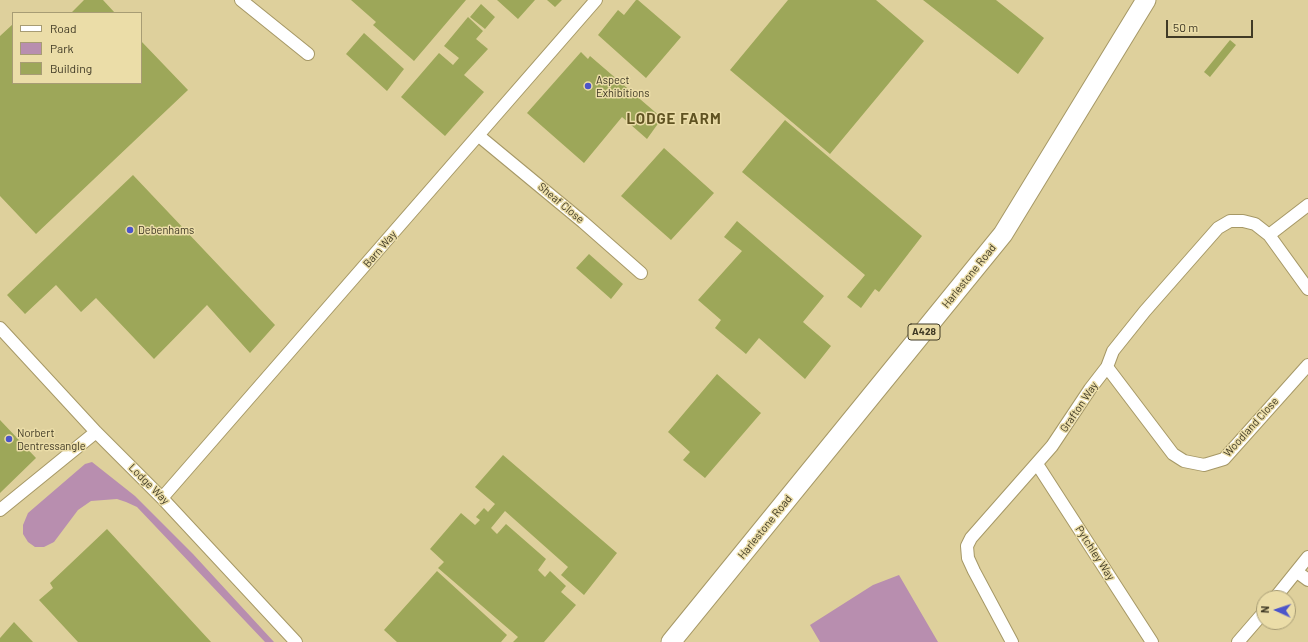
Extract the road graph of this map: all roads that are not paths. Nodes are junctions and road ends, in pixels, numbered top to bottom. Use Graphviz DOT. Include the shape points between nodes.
graph roads {
  1 [pos="241,0"];
  2 [pos="596,0"];
  3 [pos="1146,0"];
  4 [pos="308,54"];
  5 [pos="479,136"];
  6 [pos="1308,205"];
  7 [pos="1269,235"];
  8 [pos="641,273"];
  9 [pos="1308,289"];
  10 [pos="0,328"];
  11 [pos="1308,365"];
  12 [pos="1107,367"];
  13 [pos="96,432"];
  14 [pos="1037,464"];
  15 [pos="162,498"];
  16 [pos="0,510"];
  17 [pos="1308,557"];
  18 [pos="1297,572"];
  19 [pos="1308,580"];
  20 [pos="1282,590"];
  21 [pos="1256,621"];
  22 [pos="296,642"];
  23 [pos="671,642"];
  24 [pos="1012,642"];
  25 [pos="1152,642"];
  26 [pos="1238,642"];
  1 -- 4 [label="street"];
  2 -- 5 [label="street, Barn Way"];
  3 -- 23 [label="main road, Harlestone Road / A428" via="1004,234"];
  5 -- 8 [label="street, Sheaf Close"];
  5 -- 15 [label="street, Barn Way"];
  6 -- 7 [label="street"];
  7 -- 9 [label="street"];
  7 -- 12 [label="street, Grafton Way" via="1255,224 1243,221 1230,220 1218,228 1145,311 1113,352"];
  10 -- 13 [label="street, Lodge Way"];
  11 -- 12 [label="street, Woodland Close" via="1224,459 1204,465 1172,454"];
  12 -- 14 [label="street, Grafton Way"];
  13 -- 15 [label="street, Lodge Way"];
  13 -- 16 [label="street"];
  14 -- 24 [label="street, Grafton Way" via="971,538 967,546 968,558 974,571"];
  14 -- 25 [label="street, Pytchley Way"];
  15 -- 22 [label="street, Lodge Way"];
  17 -- 18 [label="street"];
  18 -- 19 [label="street"];
  18 -- 20 [label="street"];
  21 -- 26 [label="street"];
}
